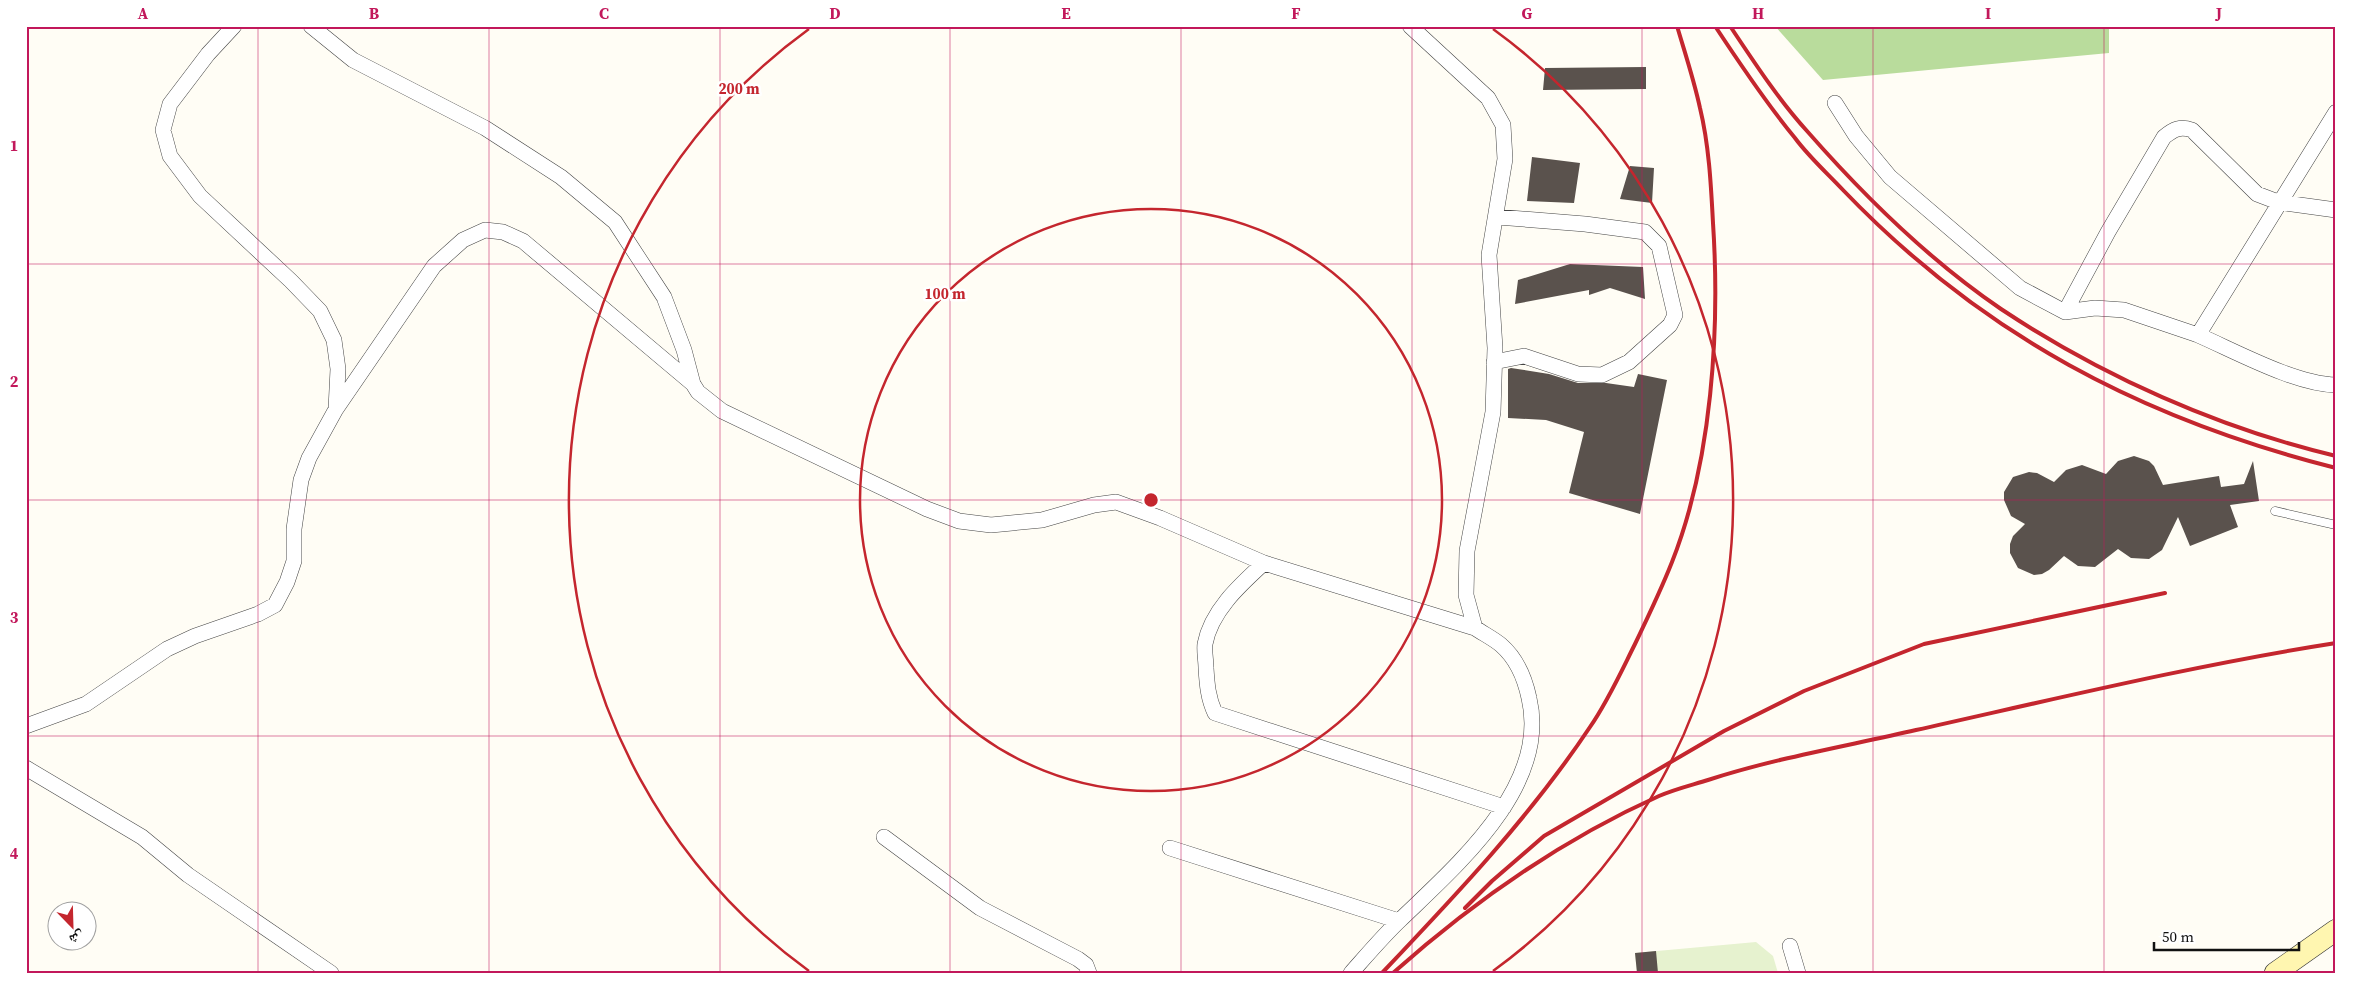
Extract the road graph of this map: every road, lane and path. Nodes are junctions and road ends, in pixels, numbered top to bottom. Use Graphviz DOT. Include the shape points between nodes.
graph roads {
  1 [pos="234,26"];
  2 [pos="311,26"];
  3 [pos="1410,26"];
  4 [pos="1835,103"];
  5 [pos="2336,112"];
  6 [pos="2278,202"];
  7 [pos="2336,210"];
  8 [pos="1497,217"];
  9 [pos="2066,312"];
  10 [pos="2198,335"];
  11 [pos="1494,362"];
  12 [pos="693,384"];
  13 [pos="2336,385"];
  14 [pos="336,409"];
  15 [pos="2275,511"];
  16 [pos="2336,525"];
  17 [pos="1264,563"];
  18 [pos="1475,628"];
  19 [pos="26,726"];
  20 [pos="26,768"];
  21 [pos="1504,807"];
  22 [pos="884,837"];
  23 [pos="1170,848"];
  24 [pos="1399,921"];
  25 [pos="2336,930"];
  26 [pos="1790,946"];
  27 [pos="330,973"];
  28 [pos="1089,973"];
  29 [pos="1351,973"];
  30 [pos="1798,973"];
  31 [pos="2275,973"];
  1 -- 14 [label="street" via="170,104 163,130 170,156 200,196 320,311 334,340 338,369"];
  2 -- 12 [label="street" via="353,60 486,128 561,177 615,222 664,298"];
  3 -- 8 [label="street" via="1488,98 1503,125 1506,159"];
  4 -- 9 [label="street" via="1856,136 1890,177 2020,288"];
  5 -- 6 [label="street"];
  6 -- 7 [label="street"];
  6 -- 9 [label="street" via="2257,194 2192,130 2182,127 2173,130 2164,136"];
  6 -- 10 [label="street"];
  8 -- 11 [label="street" via="1489,255"];
  8 -- 11 [label="street" via="1645,232 1659,246 1675,315 1670,325 1629,362 1602,375 1578,374 1524,356"];
  9 -- 10 [label="street" via="2095,308 2124,310"];
  10 -- 13 [label="street" via="2278,370 2323,385"];
  11 -- 18 [label="street" via="1493,412 1467,551 1466,595"];
  12 -- 14 [label="street" via="523,241 503,232 485,230 463,240 434,266"];
  12 -- 17 [label="street" via="704,398 722,411 927,509 959,521 1015,525 1116,502"];
  14 -- 19 [label="street" via="309,458 301,480 294,529 294,561 275,605 167,649 86,704"];
  15 -- 16 [label="lane"];
  17 -- 18 [label="street"];
  17 -- 21 [label="street" via="1236,588 1216,617 1205,645 1207,684 1215,713"];
  18 -- 21 [label="street" via="1501,646 1524,677 1532,710 1532,739 1523,771"];
  20 -- 27 [label="street" via="142,837 188,875"];
  21 -- 24 [label="street" via="1438,885"];
  22 -- 28 [label="street" via="980,908 1078,959 1086,965"];
  23 -- 24 [label="street"];
  24 -- 29 [label="street"];
  25 -- 31 [label="main road"];
  26 -- 30 [label="street"];
}
